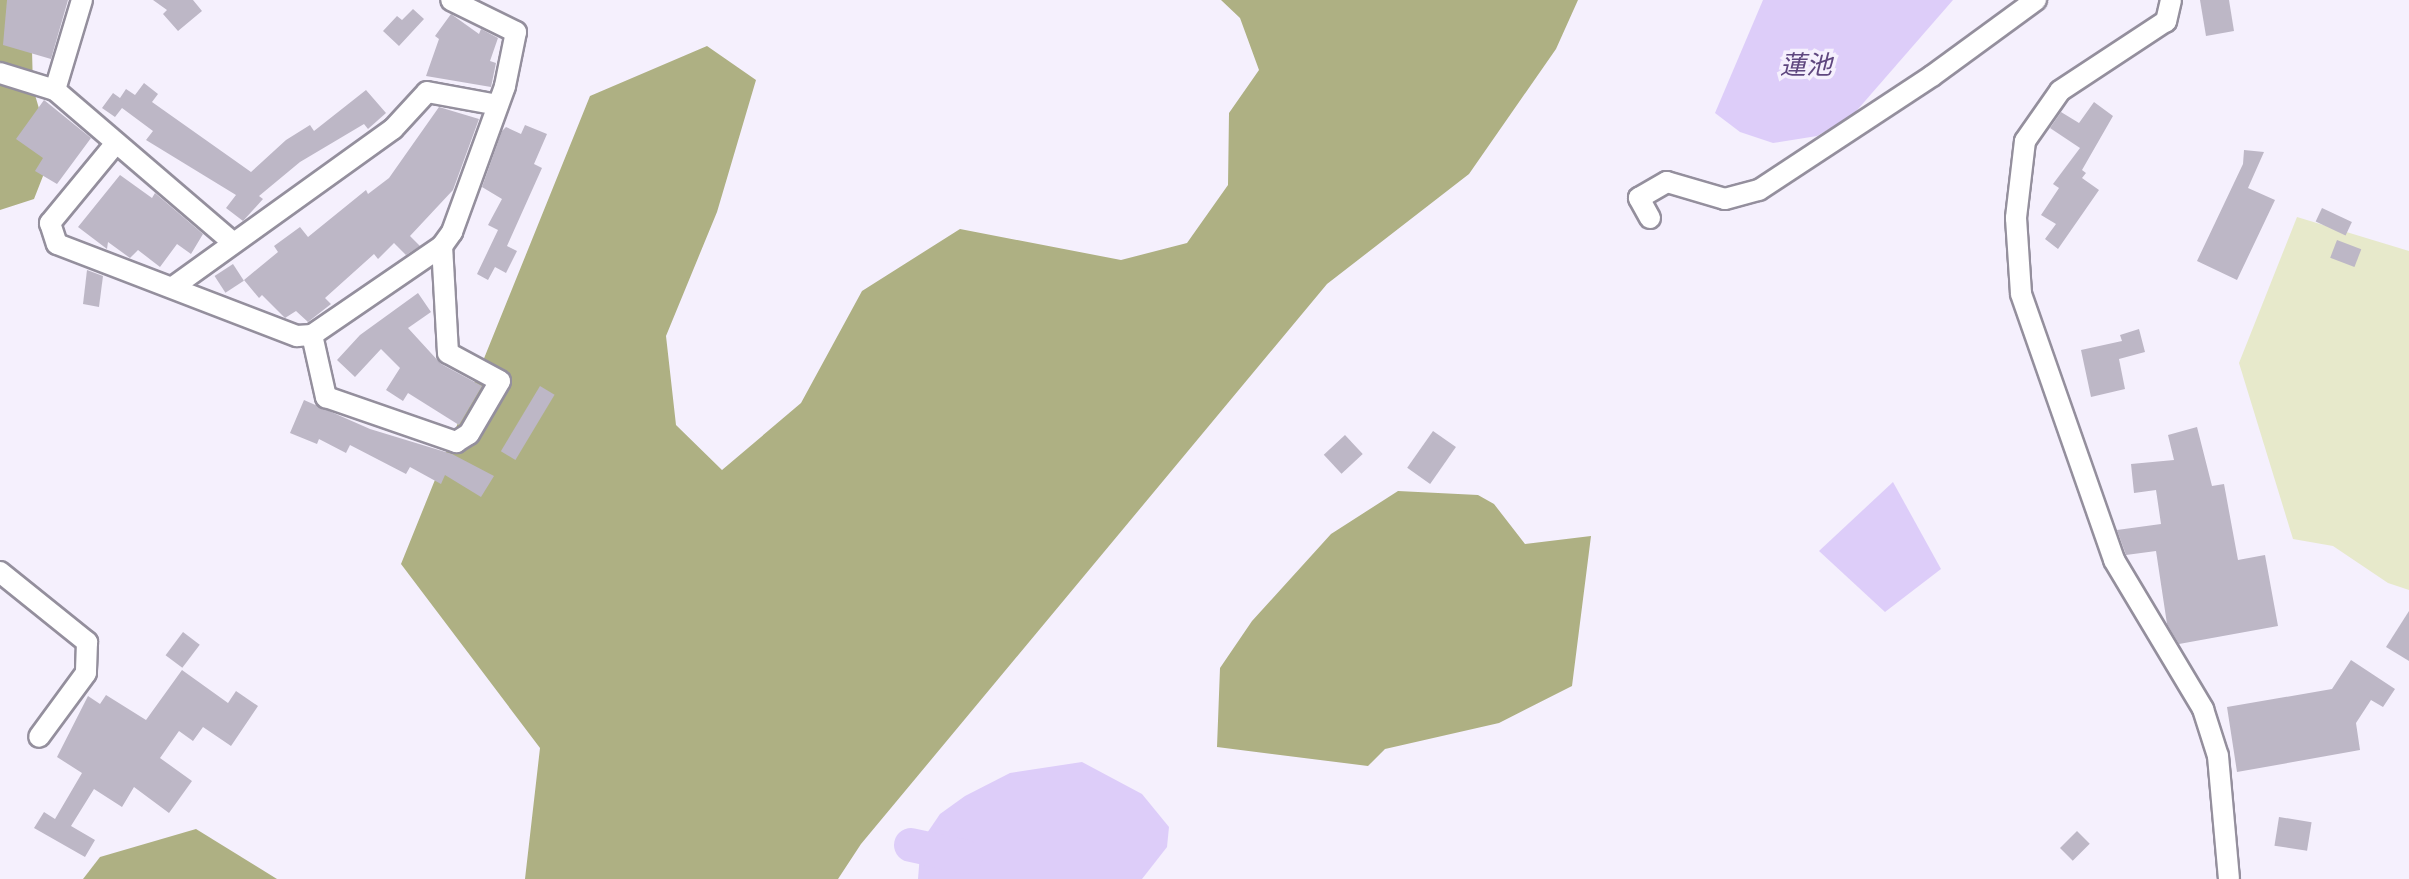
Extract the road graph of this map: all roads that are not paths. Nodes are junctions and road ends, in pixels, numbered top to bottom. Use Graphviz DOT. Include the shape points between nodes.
graph roads {
  1 [pos="82,0"];
  2 [pos="451,0"];
  3 [pos="2036,0"];
  4 [pos="2171,0"];
  5 [pos="0,73"];
  6 [pos="55,90"];
  7 [pos="498,105"];
  8 [pos="116,143"];
  9 [pos="1650,218"];
  10 [pos="231,241"];
  11 [pos="442,246"];
  12 [pos="173,287"];
  13 [pos="312,335"];
  14 [pos="0,572"];
  15 [pos="39,737"];
  16 [pos="2229,879"];
  1 -- 6 [label="street"];
  2 -- 7 [label="street" via="516,32"];
  3 -- 9 [label="street" via="1759,190 1725,199 1667,182 1639,198"];
  4 -- 16 [label="street" via="2166,21 2060,91 2025,141 2016,218 2021,294 2114,560 2203,709 2218,756"];
  5 -- 6 [label="street"];
  6 -- 8 [label="street"];
  7 -- 10 [label="street" via="427,92 393,129"];
  7 -- 11 [label="street" via="452,232"];
  8 -- 10 [label="street"];
  8 -- 12 [label="street" via="50,223 57,244"];
  10 -- 12 [label="street"];
  11 -- 13 [label="street"];
  11 -- 13 [label="street" via="448,353 500,381 469,434 456,442 326,397"];
  12 -- 13 [label="street" via="297,336"];
  14 -- 15 [label="street" via="87,642 86,673"];
}
